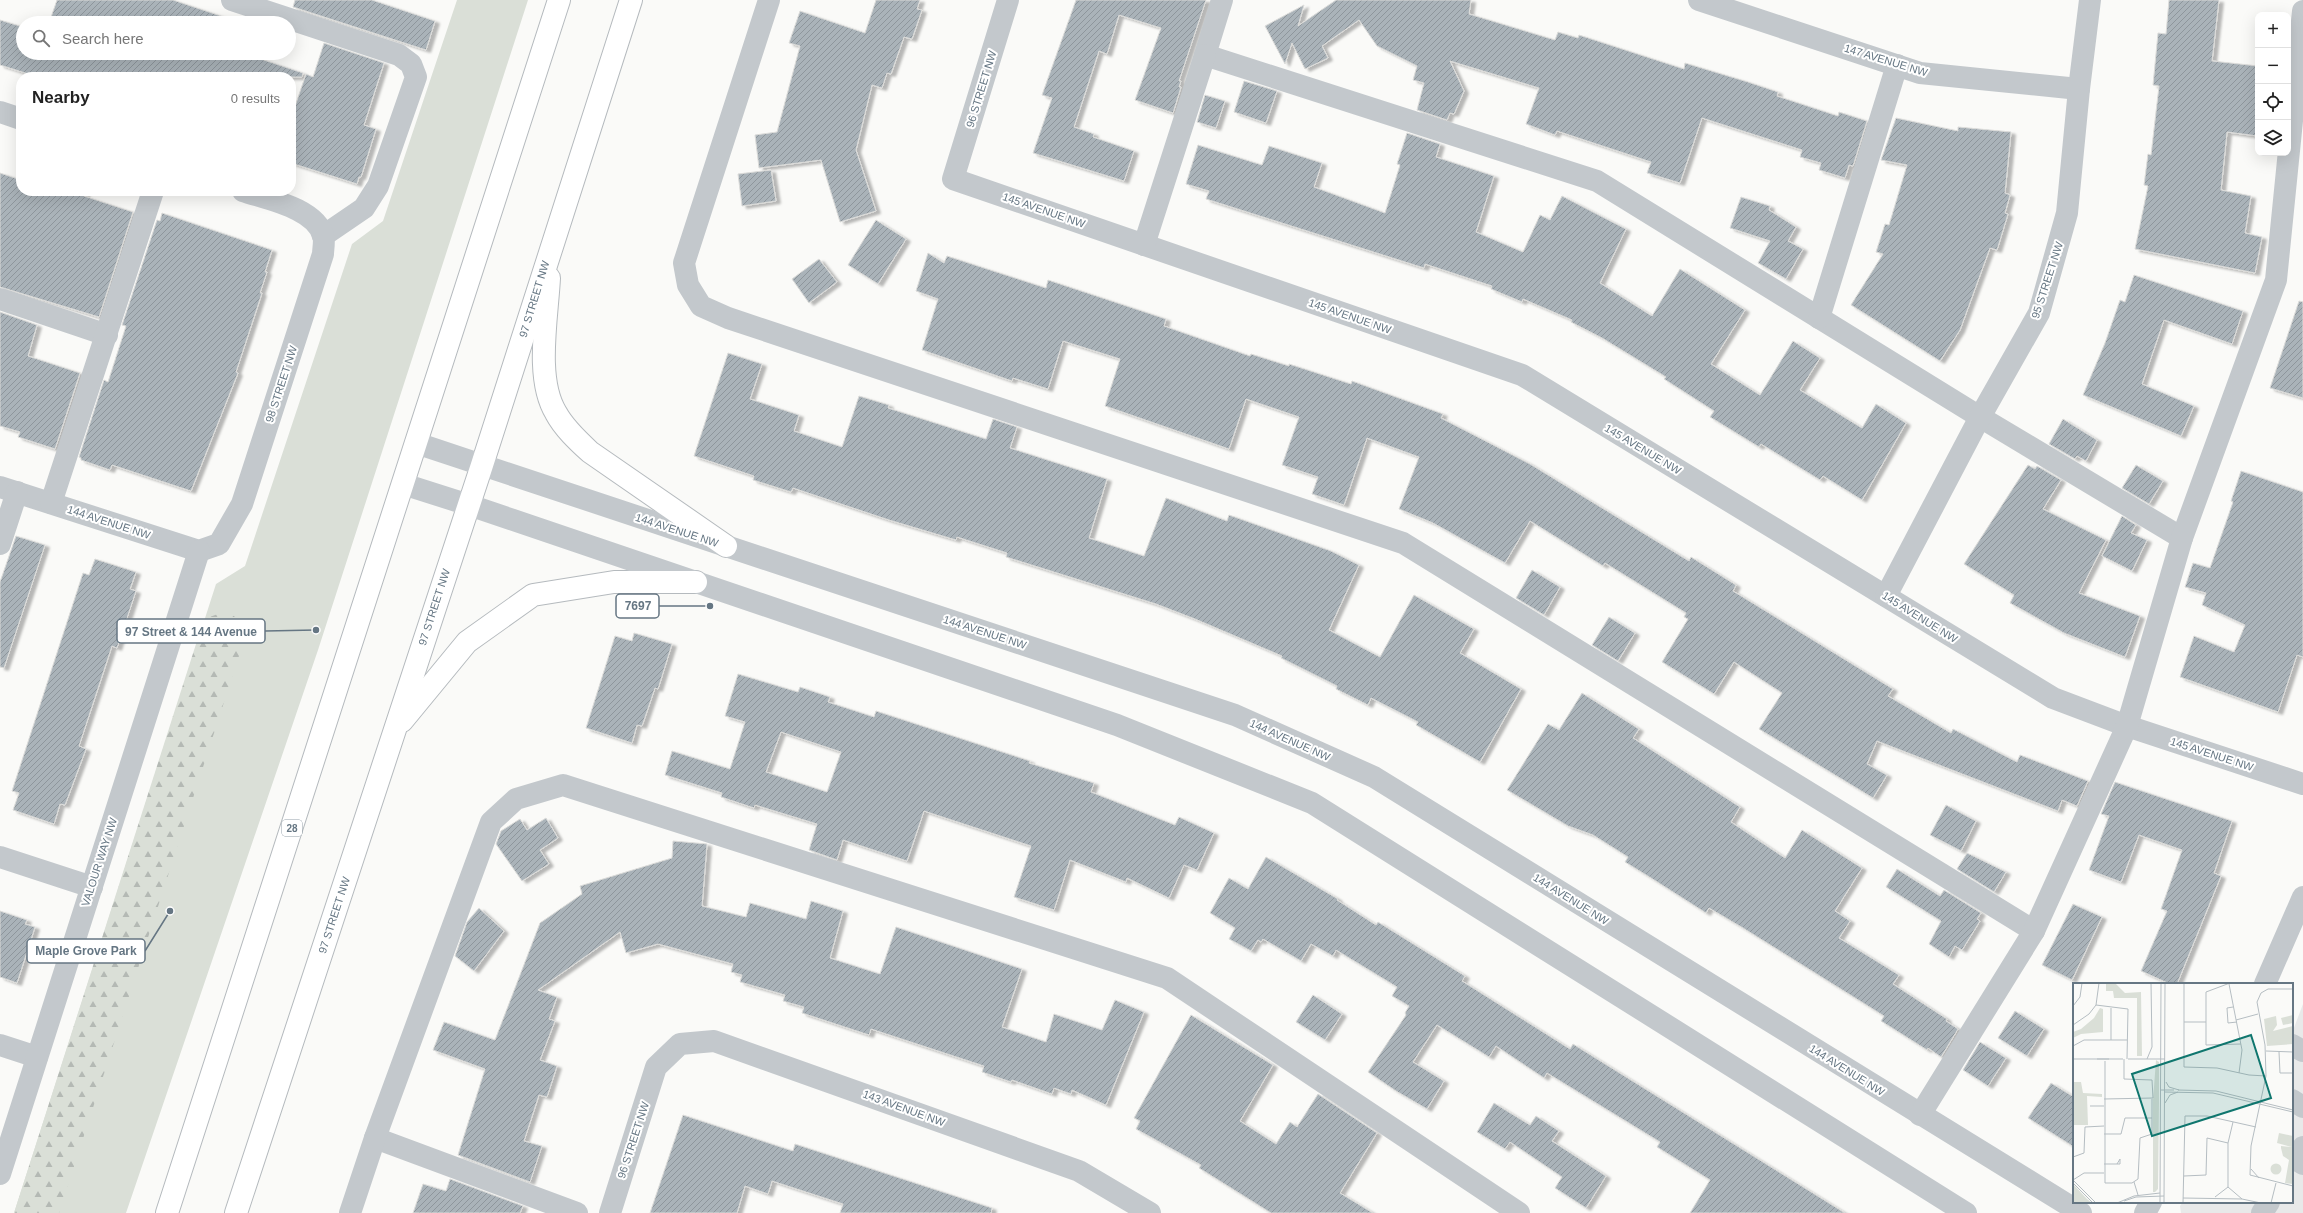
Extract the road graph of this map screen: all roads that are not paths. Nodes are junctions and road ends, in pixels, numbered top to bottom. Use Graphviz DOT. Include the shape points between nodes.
graph roads {
  1 [pos="232,0"];
  2 [pos="559,0"];
  3 [pos="631,0"];
  4 [pos="769,0"];
  5 [pos="1008,0"];
  6 [pos="1222,0"];
  7 [pos="1699,0"];
  8 [pos="2090,0"];
  9 [pos="2303,11"];
  10 [pos="281,16"];
  11 [pos="296,21"];
  12 [pos="1205,55"];
  13 [pos="1897,65"];
  14 [pos="2079,89"];
  15 [pos="0,112"];
  16 [pos="16,117"];
  17 [pos="953,179"];
  18 [pos="151,196"];
  19 [pos="258,196"];
  20 [pos="319,228"];
  21 [pos="551,244"];
  22 [pos="1144,245"];
  23 [pos="0,299"];
  24 [pos="1819,318"];
  25 [pos="107,335"];
  26 [pos="1980,417"];
  27 [pos="416,443"];
  28 [pos="482,465"];
  29 [pos="403,484"];
  30 [pos="8,489"];
  31 [pos="51,503"];
  32 [pos="469,505"];
  33 [pos="2182,538"];
  34 [pos="0,544"];
  35 [pos="726,546"];
  36 [pos="209,547"];
  37 [pos="696,582"];
  38 [pos="1886,596"];
  39 [pos="2126,726"];
  40 [pos="395,729"];
  41 [pos="2303,784"];
  42 [pos="0,857"];
  43 [pos="92,887"];
  44 [pos="2303,897"];
  45 [pos="2034,930"];
  46 [pos="2265,983"];
  47 [pos="0,1045"];
  48 [pos="2293,1046"];
  49 [pos="2303,1051"];
  50 [pos="37,1057"];
  51 [pos="656,1067"];
  52 [pos="2293,1101"];
  53 [pos="2303,1107"];
  54 [pos="1920,1115"];
  55 [pos="375,1138"];
  56 [pos="0,1174"];
  57 [pos="2150,1203"];
  58 [pos="2268,1203"];
  59 [pos="167,1213"];
  60 [pos="236,1213"];
  61 [pos="350,1213"];
  62 [pos="577,1213"];
  63 [pos="610,1213"];
  64 [pos="1150,1213"];
  65 [pos="1519,1213"];
  66 [pos="1966,1213"];
  67 [pos="2081,1213"];
  68 [pos="2145,1213"];
  69 [pos="2262,1213"];
  1 -- 10 [label="street"];
  2 -- 27 [label="main road"];
  3 -- 21 [label="main road, 97 STREET NW"];
  4 -- 45 [label="street" via="684,263 688,285 701,306 736,320 1403,543"];
  5 -- 17 [label="street, 96 STREET NW"];
  6 -- 12 [label="street"];
  7 -- 13 [label="street, 147 AVENUE NW"];
  8 -- 14 [label="street, 95 STREET NW"];
  9 -- 33 [label="street" via="2276,280"];
  11 -- 20 [label="street" via="399,55 411,64 416,78 378,186 364,208"];
  12 -- 22 [label="street"];
  12 -- 24 [label="street" via="1597,181"];
  13 -- 14 [label="street, 147 AVENUE NW" via="1920,73"];
  13 -- 24 [label="street"];
  14 -- 26 [label="street, 95 STREET NW" via="2067,213 2039,314"];
  15 -- 16 [label="street"];
  17 -- 22 [label="street, 145 AVENUE NW"];
  18 -- 25 [label="street"];
  19 -- 20 [label="street" via="295,208"];
  20 -- 36 [label="street, 98 STREET NW" via="324,254 242,504"];
  21 -- 28 [label="main road, 97 STREET NW"];
  21 -- 35 [label="main road" via="543,374 547,395 556,414 590,452"];
  22 -- 38 [label="street, 145 AVENUE NW" via="1522,375"];
  23 -- 25 [label="street"];
  24 -- 26 [label="street"];
  25 -- 31 [label="street"];
  26 -- 33 [label="street"];
  26 -- 38 [label="street, 95 STREET NW"];
  27 -- 28 [label="street, 144 AVENUE NW"];
  27 -- 29 [label="main road, 28"];
  28 -- 32 [label="main road, 97 STREET NW"];
  28 -- 35 [label="street, 144 AVENUE NW"];
  29 -- 32 [label="street"];
  29 -- 59 [label="main road, 28"];
  30 -- 31 [label="street, 144 AVENUE NW"];
  30 -- 34 [label="street"];
  31 -- 36 [label="street, 144 AVENUE NW"];
  32 -- 37 [label="street"];
  32 -- 40 [label="main road, 97 STREET NW"];
  33 -- 39 [label="street"];
  35 -- 54 [label="street, 144 AVENUE NW" via="1235,715 1374,777"];
  36 -- 43 [label="street, VALOUR WAY NW"];
  37 -- 40 [label="main road" via="614,582 533,595 467,642"];
  37 -- 66 [label="street" via="1117,725 1312,803"];
  38 -- 39 [label="street, 145 AVENUE NW" via="2053,698"];
  39 -- 41 [label="street, 145 AVENUE NW"];
  39 -- 45 [label="street"];
  40 -- 60 [label="main road, 97 STREET NW"];
  42 -- 43 [label="street"];
  43 -- 50 [label="street, VALOUR WAY NW"];
  44 -- 46 [label="street"];
  45 -- 54 [label="street"];
  47 -- 50 [label="street"];
  48 -- 49 [label="street"];
  50 -- 56 [label="street, VALOUR WAY NW"];
  51 -- 63 [label="street, 96 STREET NW"];
  51 -- 64 [label="street, 143 AVENUE NW" via="680,1044 714,1041 1079,1171"];
  52 -- 53 [label="street"];
  54 -- 67 [label="street, 144 AVENUE NW"];
  55 -- 61 [label="street"];
  55 -- 62 [label="street"];
  55 -- 65 [label="street" via="491,822 516,799 563,785 1167,978"];
  57 -- 68 [label="street"];
  58 -- 69 [label="street"];
}
